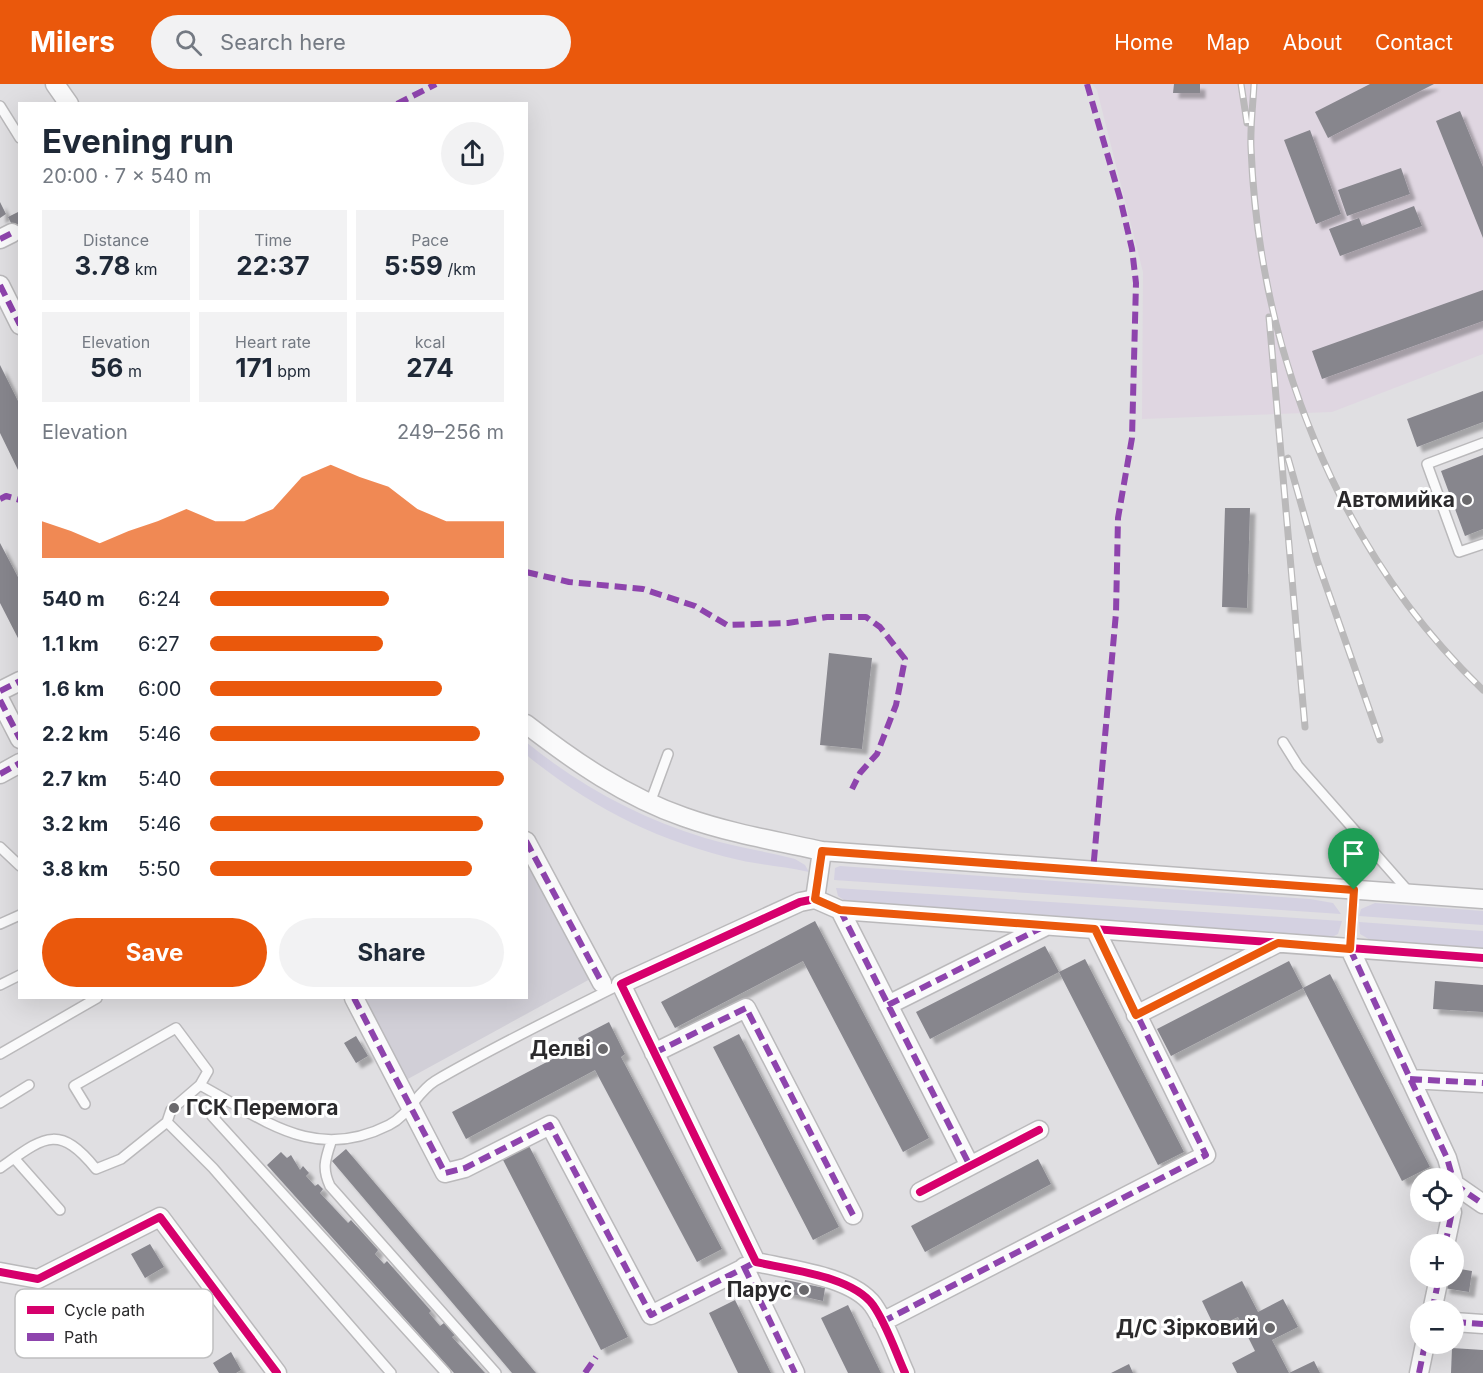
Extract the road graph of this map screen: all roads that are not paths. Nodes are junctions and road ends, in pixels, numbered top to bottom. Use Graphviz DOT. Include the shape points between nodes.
graph roads {
  1 [pos="55,84"];
  2 [pos="68,102"];
  3 [pos="0,106"];
  4 [pos="18,135"];
  5 [pos="0,285"];
  6 [pos="18,321"];
  7 [pos="1483,443"];
  8 [pos="1483,544"];
  9 [pos="18,682"];
  10 [pos="0,691"];
  11 [pos="0,700"];
  12 [pos="528,725"];
  13 [pos="18,735"];
  14 [pos="1283,742"];
  15 [pos="668,754"];
  16 [pos="18,764"];
  17 [pos="0,774"];
  18 [pos="650,803"];
  19 [pos="528,845"];
  20 [pos="0,847"];
  21 [pos="822,851"];
  22 [pos="18,864"];
  23 [pos="1354,890"];
  24 [pos="1410,894"];
  25 [pos="815,899"];
  26 [pos="1483,899"];
  27 [pos="840,910"];
  28 [pos="18,916"];
  29 [pos="0,924"];
  30 [pos="1046,926"];
  31 [pos="1095,929"];
  32 [pos="1278,943"];
  33 [pos="1350,949"];
  34 [pos="1483,958"];
  35 [pos="18,976"];
  36 [pos="602,983"];
  37 [pos="621,984"];
  38 [pos="0,985"];
  39 [pos="95,999"];
  40 [pos="355,999"];
  41 [pos="888,1005"];
  42 [pos="1136,1015"];
  43 [pos="654,1053"];
  44 [pos="0,1054"];
  45 [pos="1410,1079"];
  46 [pos="1483,1083"];
  47 [pos="29,1085"];
  48 [pos="200,1085"];
  49 [pos="218,1095"];
  50 [pos="0,1103"];
  51 [pos="85,1104"];
  52 [pos="412,1106"];
  53 [pos="167,1122"];
  54 [pos="1039,1130"];
  55 [pos="331,1142"];
  56 [pos="14,1158"];
  57 [pos="970,1166"];
  58 [pos="0,1168"];
  59 [pos="1449,1168"];
  60 [pos="1464,1190"];
  61 [pos="920,1192"];
  62 [pos="1483,1204"];
  63 [pos="60,1210"];
  64 [pos="853,1215"];
  65 [pos="750,1265"];
  66 [pos="0,1272"];
  67 [pos="882,1322"];
  68 [pos="1464,1323"];
  69 [pos="1483,1324"];
  70 [pos="1423,1354"];
  71 [pos="277,1373"];
  72 [pos="391,1373"];
  73 [pos="446,1373"];
  74 [pos="496,1373"];
  75 [pos="795,1373"];
  76 [pos="905,1373"];
  77 [pos="1419,1373"];
  1 -- 2 [label="street"];
  3 -- 4 [label="lane"];
  5 -- 6 [label="street"];
  7 -- 8 [label="lane" via="1427,464 1459,552"];
  9 -- 10 [label="street"];
  11 -- 13 [label="street"];
  12 -- 18 [label="street" via="591,771"];
  14 -- 24 [label="lane" via="1298,766"];
  15 -- 18 [label="lane"];
  16 -- 17 [label="street"];
  18 -- 21 [label="street" via="715,827"];
  19 -- 36 [label="street"];
  20 -- 22 [label="lane"];
  21 -- 23 [label="street"];
  21 -- 25 [label="street"];
  23 -- 24 [label="street"];
  23 -- 33 [label="lane"];
  24 -- 26 [label="street"];
  25 -- 27 [label="street"];
  25 -- 37 [label="street" via="765,917"];
  27 -- 30 [label="street"];
  27 -- 41 [label="street"];
  28 -- 29 [label="lane"];
  30 -- 31 [label="street"];
  30 -- 41 [label="street"];
  31 -- 32 [label="street"];
  31 -- 42 [label="street"];
  32 -- 33 [label="street"];
  32 -- 42 [label="street"];
  33 -- 34 [label="street"];
  33 -- 45 [label="street"];
  35 -- 38 [label="lane"];
  37 -- 43 [label="street"];
  37 -- 52 [label="lane" via="435,1082"];
  39 -- 44 [label="lane"];
  40 -- 52 [label="street"];
  41 -- 57 [label="street"];
  42 -- 67 [label="street" via="1206,1155"];
  43 -- 64 [label="street" via="746,1008"];
  43 -- 65 [label="street"];
  45 -- 46 [label="street"];
  45 -- 59 [label="street"];
  47 -- 50 [label="lane"];
  48 -- 49 [label="lane"];
  48 -- 51 [label="lane" via="208,1071 176,1028 74,1086"];
  48 -- 53 [label="lane" via="171,1110"];
  49 -- 55 [label="lane" via="267,1123 309,1140"];
  49 -- 73 [label="lane" via="212,1107 213,1116"];
  52 -- 55 [label="lane" via="391,1124"];
  52 -- 65 [label="street" via="445,1173 465,1168 550,1125 651,1315"];
  53 -- 56 [label="lane" via="120,1159 96,1169 75,1146 61,1138 40,1141"];
  53 -- 72 [label="lane" via="213,1168"];
  54 -- 57 [label="street"];
  55 -- 74 [label="lane" via="324,1161 330,1186"];
  56 -- 58 [label="lane"];
  56 -- 63 [label="lane"];
  57 -- 61 [label="street"];
  60 -- 62 [label="street"];
  65 -- 67 [label="street" via="854,1288 873,1306"];
  65 -- 75 [label="street"];
  66 -- 71 [label="street" via="38,1279 160,1217"];
  67 -- 76 [label="street"];
  68 -- 69 [label="street"];
  70 -- 77 [label="street"];
}
